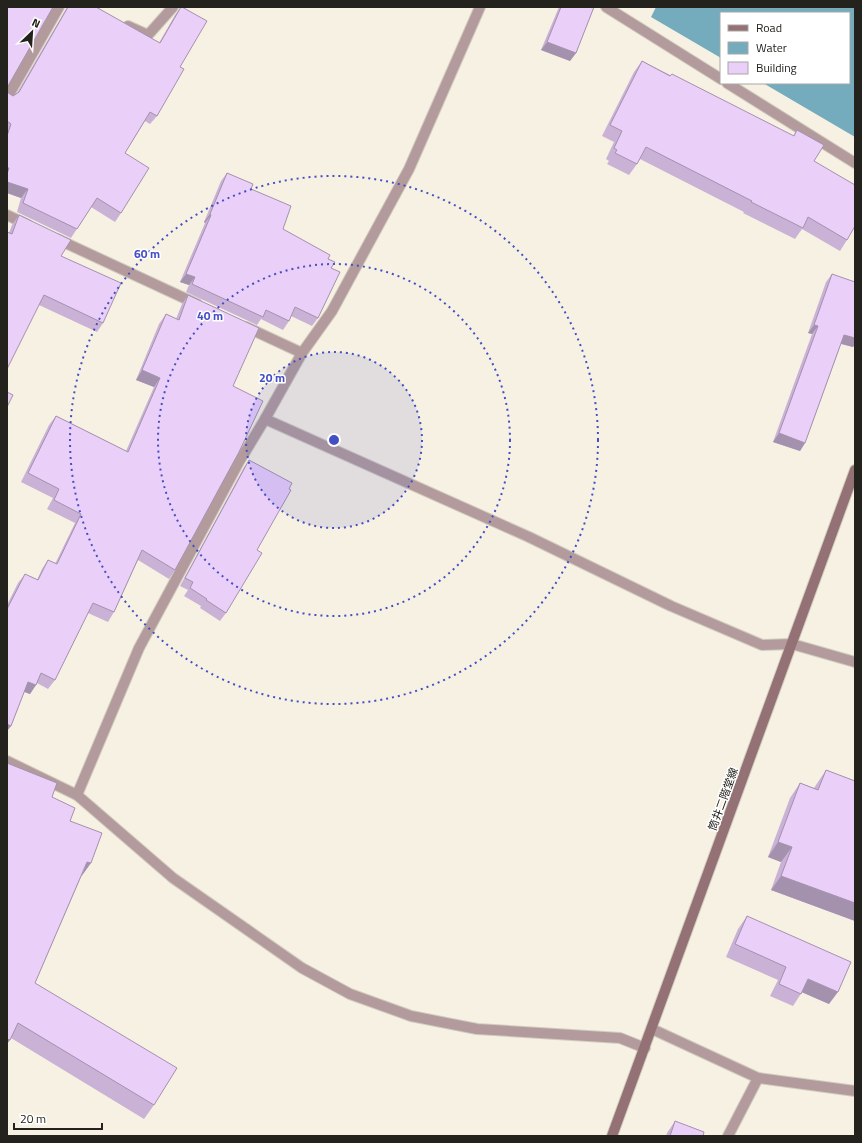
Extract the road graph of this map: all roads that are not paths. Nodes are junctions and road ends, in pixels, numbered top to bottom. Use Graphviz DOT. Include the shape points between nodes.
graph roads {
  1 [pos="59,7"];
  2 [pos="173,7"];
  3 [pos="480,7"];
  4 [pos="606,7"];
  5 [pos="122,23"];
  6 [pos="720,78"];
  7 [pos="729,84"];
  8 [pos="7,98"];
  9 [pos="855,163"];
  10 [pos="7,215"];
  11 [pos="36,228"];
  12 [pos="50,235"];
  13 [pos="208,309"];
  14 [pos="237,323"];
  15 [pos="302,353"];
  16 [pos="265,419"];
  17 [pos="855,470"];
  18 [pos="792,644"];
  19 [pos="855,662"];
  20 [pos="7,761"];
  21 [pos="77,795"];
  22 [pos="652,1029"];
  23 [pos="644,1048"];
  24 [pos="758,1078"];
  25 [pos="855,1091"];
  26 [pos="612,1136"];
  27 [pos="728,1136"];
  1 -- 8 [label="street"];
  2 -- 5 [label="street" via="148,35"];
  3 -- 15 [label="street" via="408,169 332,311"];
  4 -- 6 [label="street"];
  7 -- 9 [label="street"];
  10 -- 11 [label="street"];
  12 -- 13 [label="street"];
  14 -- 15 [label="street"];
  15 -- 16 [label="street"];
  16 -- 18 [label="street" via="529,537 671,606 762,645"];
  16 -- 21 [label="street" via="239,462 139,648"];
  17 -- 18 [label="main road, 筒井二階堂線"];
  18 -- 19 [label="street"];
  18 -- 22 [label="main road, 筒井二階堂線"];
  20 -- 21 [label="street"];
  21 -- 23 [label="street" via="173,878 302,968 350,994 411,1016 477,1029 620,1038"];
  22 -- 23 [label="main road, 筒井二階堂線"];
  22 -- 24 [label="street"];
  23 -- 26 [label="main road, 筒井二階堂線"];
  24 -- 25 [label="street"];
  24 -- 27 [label="street"];
}
